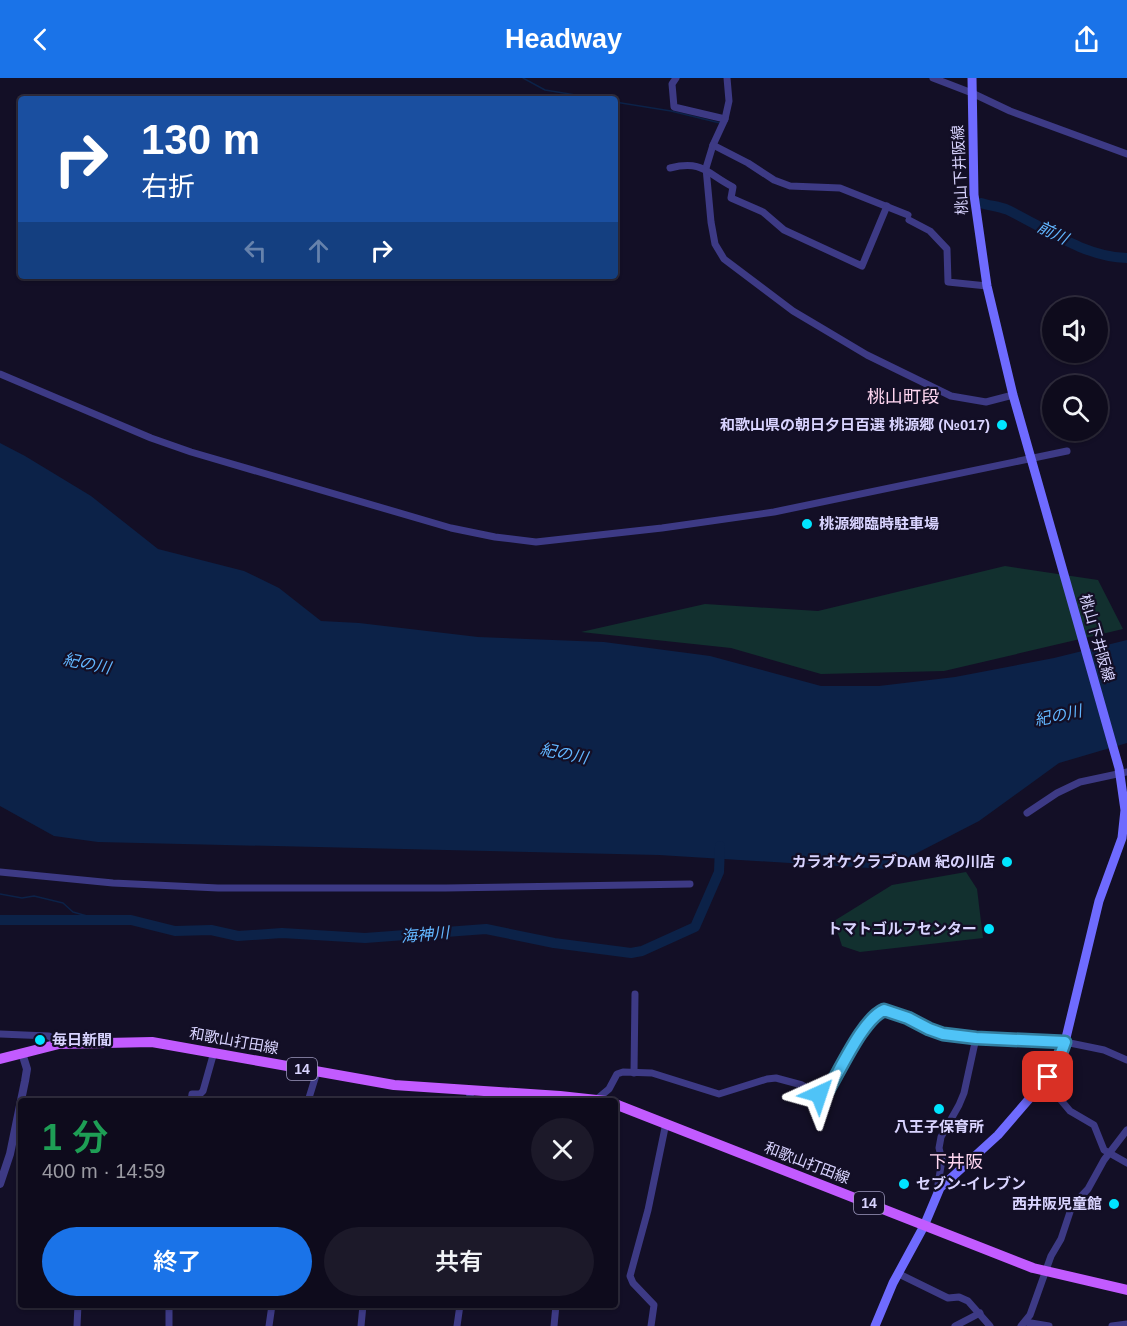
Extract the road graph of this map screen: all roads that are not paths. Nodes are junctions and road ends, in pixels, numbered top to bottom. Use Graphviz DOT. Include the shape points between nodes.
graph roads {
  1 [pos="676,78"];
  2 [pos="727,78"];
  3 [pos="933,78"];
  4 [pos="972,78"];
  5 [pos="972,93"];
  6 [pos="725,119"];
  7 [pos="713,145"];
  8 [pos="1127,154"];
  9 [pos="670,168"];
  10 [pos="706,168"];
  11 [pos="887,206"];
  12 [pos="987,286"];
  13 [pos="0,374"];
  14 [pos="1013,395"];
  15 [pos="1067,452"];
  16 [pos="1032,460"];
  17 [pos="1122,771"];
  18 [pos="1027,813"];
  19 [pos="1125,841"];
  20 [pos="0,872"];
  21 [pos="690,884"];
  22 [pos="634,994"];
  23 [pos="0,1034"];
  24 [pos="976,1038"];
  25 [pos="1065,1042"];
  26 [pos="59,1044"];
  27 [pos="214,1052"];
  28 [pos="22,1053"];
  29 [pos="0,1059"];
  30 [pos="1127,1060"];
  31 [pos="1053,1070"];
  32 [pos="316,1072"];
  33 [pos="634,1072"];
  34 [pos="470,1096"];
  35 [pos="21,1098"];
  36 [pos="191,1098"];
  37 [pos="310,1098"];
  38 [pos="534,1098"];
  39 [pos="599,1098"];
  40 [pos="618,1105"];
  41 [pos="18,1114"];
  42 [pos="666,1123"];
  43 [pos="1127,1130"];
  44 [pos="1110,1153"];
  45 [pos="1127,1163"];
  46 [pos="0,1184"];
  47 [pos="940,1188"];
  48 [pos="924,1226"];
  49 [pos="1046,1271"];
  50 [pos="898,1274"];
  51 [pos="1127,1290"];
  52 [pos="78,1308"];
  53 [pos="169,1308"];
  54 [pos="272,1308"];
  55 [pos="363,1308"];
  56 [pos="460,1308"];
  57 [pos="556,1308"];
  58 [pos="980,1314"];
  59 [pos="1023,1324"];
  60 [pos="1127,1324"];
  61 [pos="77,1326"];
  62 [pos="169,1326"];
  63 [pos="269,1326"];
  64 [pos="361,1326"];
  65 [pos="457,1326"];
  66 [pos="554,1326"];
  67 [pos="651,1326"];
  68 [pos="875,1326"];
  69 [pos="955,1326"];
  70 [pos="990,1326"];
  71 [pos="1049,1326"];
  72 [pos="1112,1326"];
  1 -- 6 [label="street" via="672,84 674,107"];
  2 -- 6 [label="street" via="729,102"];
  3 -- 5 [label="street"];
  4 -- 5 [label="main road, 桃山下井阪線"];
  5 -- 8 [label="street"];
  5 -- 12 [label="main road, 桃山下井阪線" via="974,195"];
  6 -- 7 [label="street"];
  7 -- 10 [label="street"];
  7 -- 11 [label="street" via="790,186 840,188"];
  9 -- 10 [label="street" via="686,164"];
  10 -- 11 [label="street" via="733,187 731,198 763,212 784,230 862,266"];
  10 -- 14 [label="street" via="711,222 724,259 793,311 867,355 951,396 986,402"];
  11 -- 12 [label="street" via="930,231 947,249 948,282"];
  12 -- 14 [label="main road, 桃山下井阪線"];
  13 -- 16 [label="street" via="191,452 451,528 536,542 774,512"];
  14 -- 16 [label="main road, 桃山下井阪線"];
  15 -- 16 [label="street"];
  16 -- 17 [label="main road, 桃山下井阪線"];
  17 -- 18 [label="street" via="1080,782"];
  17 -- 19 [label="main road, 桃山下井阪線"];
  19 -- 25 [label="main road, 桃山下井阪線" via="1099,901"];
  20 -- 21 [label="street" via="218,888"];
  22 -- 33 [label="street"];
  23 -- 26 [label="street" via="49,1036"];
  24 -- 25 [label="street"];
  24 -- 33 [label="street" via="943,1034 884,1010 867,1026 824,1094 767,1078 719,1094 651,1073"];
  24 -- 47 [label="street" via="964,1093 941,1137"];
  25 -- 30 [label="street" via="1104,1050"];
  25 -- 31 [label="main road, 桃山下井阪線"];
  26 -- 27 [label="main road, 和歌山打田線 / 14" via="143,1041"];
  26 -- 28 [label="main road, 和歌山打田線 / 14"];
  27 -- 32 [label="main road, 和歌山打田線 / 14"];
  27 -- 36 [label="street" via="203,1091 192,1094"];
  28 -- 29 [label="main road, 和歌山打田線 / 14"];
  28 -- 35 [label="street" via="27,1069"];
  31 -- 44 [label="street" via="1055,1094 1070,1111 1094,1125 1104,1150"];
  31 -- 47 [label="main road, 桃山下井阪線" via="998,1135"];
  32 -- 34 [label="main road, 和歌山打田線 / 14"];
  32 -- 37 [label="street"];
  33 -- 39 [label="street" via="617,1074"];
  34 -- 38 [label="main road, 和歌山打田線 / 14"];
  40 -- 42 [label="main road, 和歌山打田線 / 14"];
  41 -- 46 [label="street"];
  42 -- 48 [label="main road, 和歌山打田線 / 14"];
  42 -- 67 [label="street" via="630,1276 654,1305"];
  43 -- 44 [label="street"];
  44 -- 45 [label="street"];
  44 -- 49 [label="street" via="1088,1189 1072,1206"];
  47 -- 48 [label="main road, 桃山下井阪線"];
  48 -- 49 [label="main road, 和歌山打田線 / 14"];
  48 -- 50 [label="main road, 桃山下井阪線"];
  49 -- 51 [label="main road, 和歌山打田線 / 14"];
  49 -- 59 [label="street"];
  50 -- 58 [label="street" via="948,1298 968,1301"];
  50 -- 68 [label="main road, 桃山下井阪線"];
  52 -- 61 [label="street"];
  53 -- 62 [label="street"];
  54 -- 63 [label="street"];
  55 -- 64 [label="street"];
  56 -- 65 [label="street"];
  57 -- 66 [label="street"];
  58 -- 69 [label="street"];
  58 -- 70 [label="street"];
  59 -- 71 [label="street"];
  60 -- 72 [label="street"];
}
